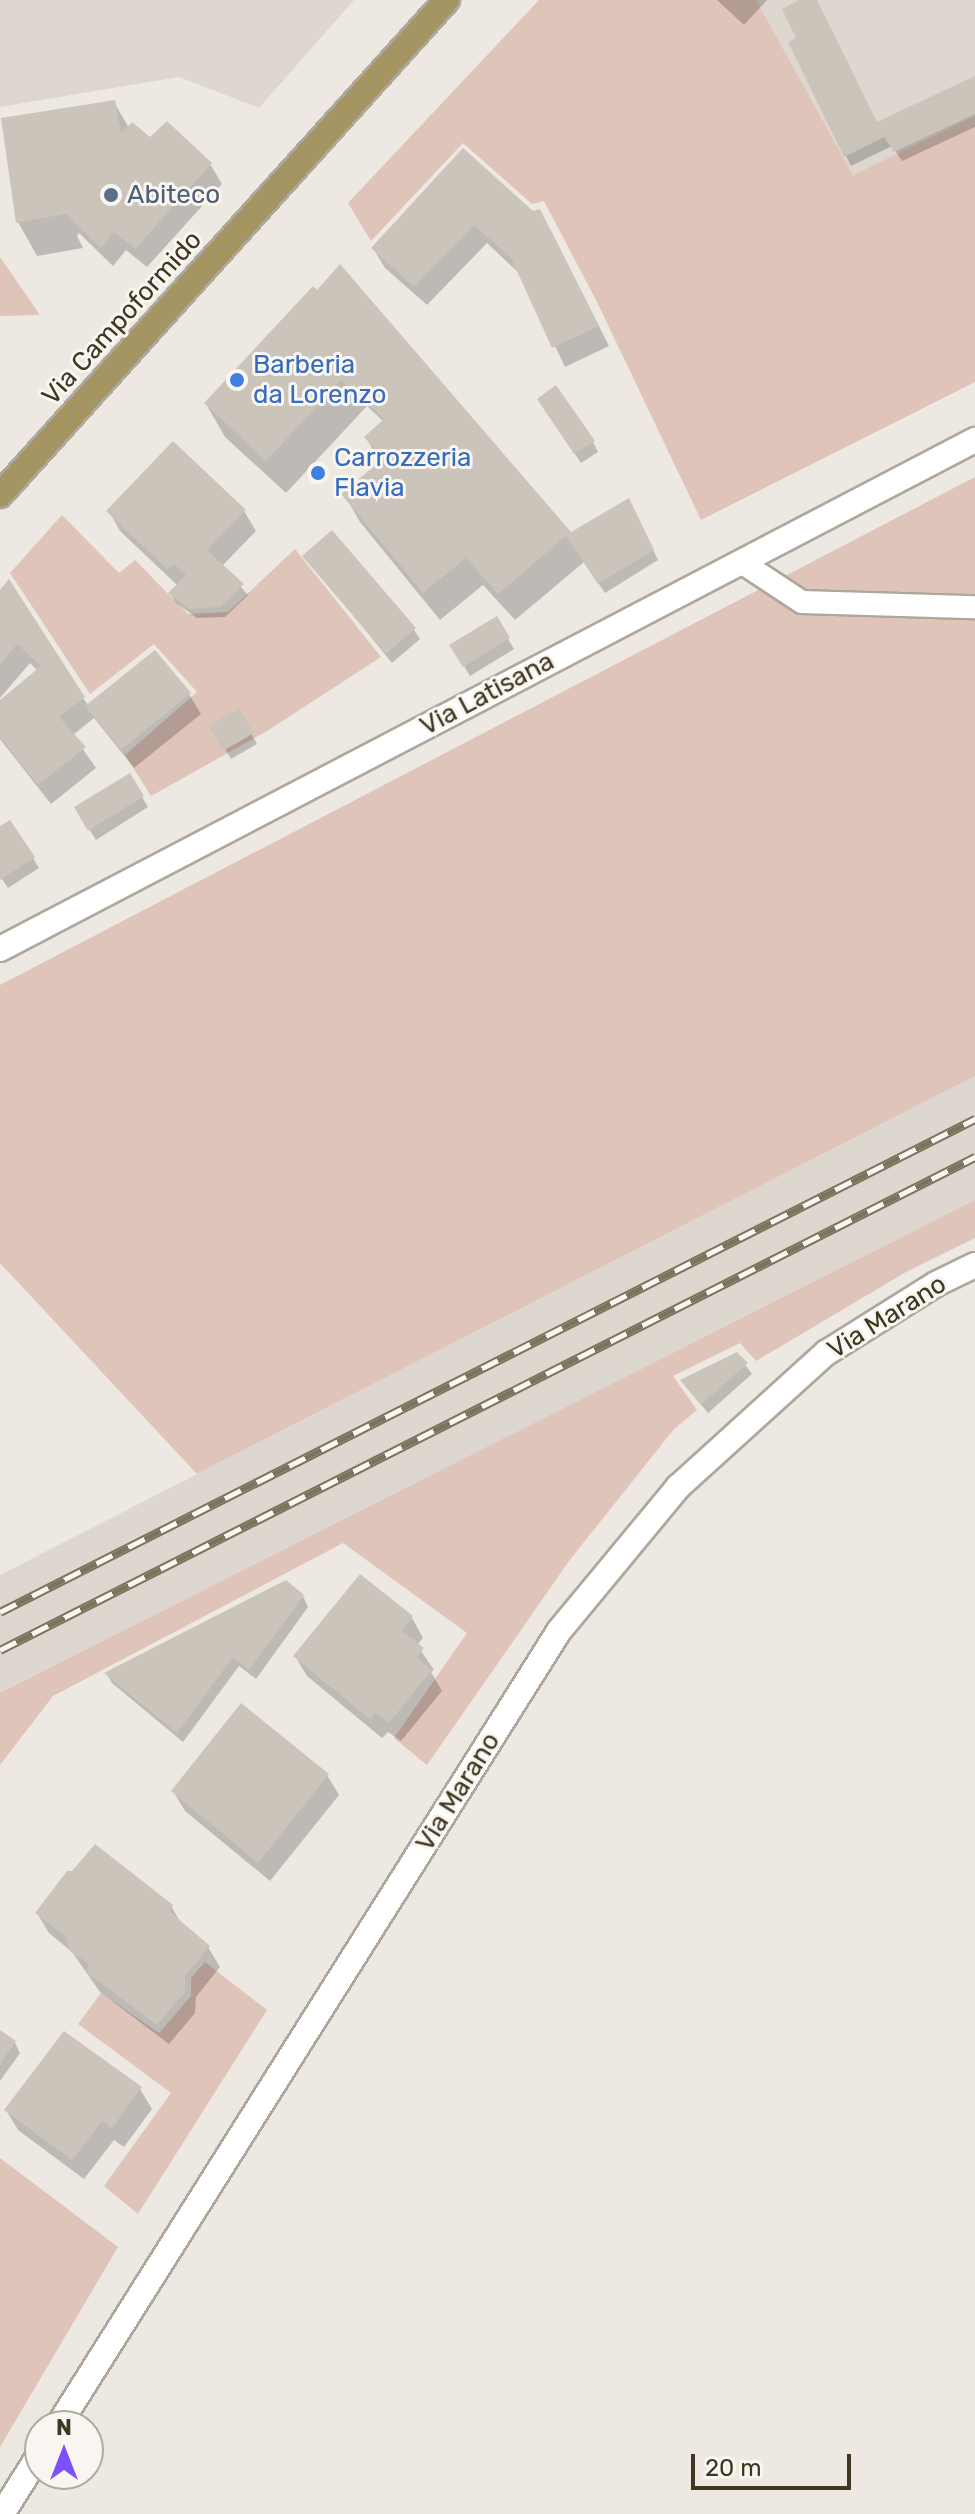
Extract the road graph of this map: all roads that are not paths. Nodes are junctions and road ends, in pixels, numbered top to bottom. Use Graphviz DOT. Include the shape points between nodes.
graph roads {
  1 [pos="447,0"];
  2 [pos="975,440"];
  3 [pos="0,495"];
  4 [pos="741,562"];
  5 [pos="975,607"];
  6 [pos="0,949"];
  7 [pos="975,1265"];
  8 [pos="68,2410"];
  9 [pos="24,2479"];
  10 [pos="2,2514"];
  1 -- 3 [label="main road, Via Campoformido"];
  2 -- 4 [label="street, Via Latisana"];
  4 -- 5 [label="lane" via="802,602"];
  4 -- 6 [label="street, Via Latisana"];
  7 -- 8 [label="street, Via Marano" via="826,1353 678,1487 559,1631"];
  9 -- 10 [label="street"];
}
